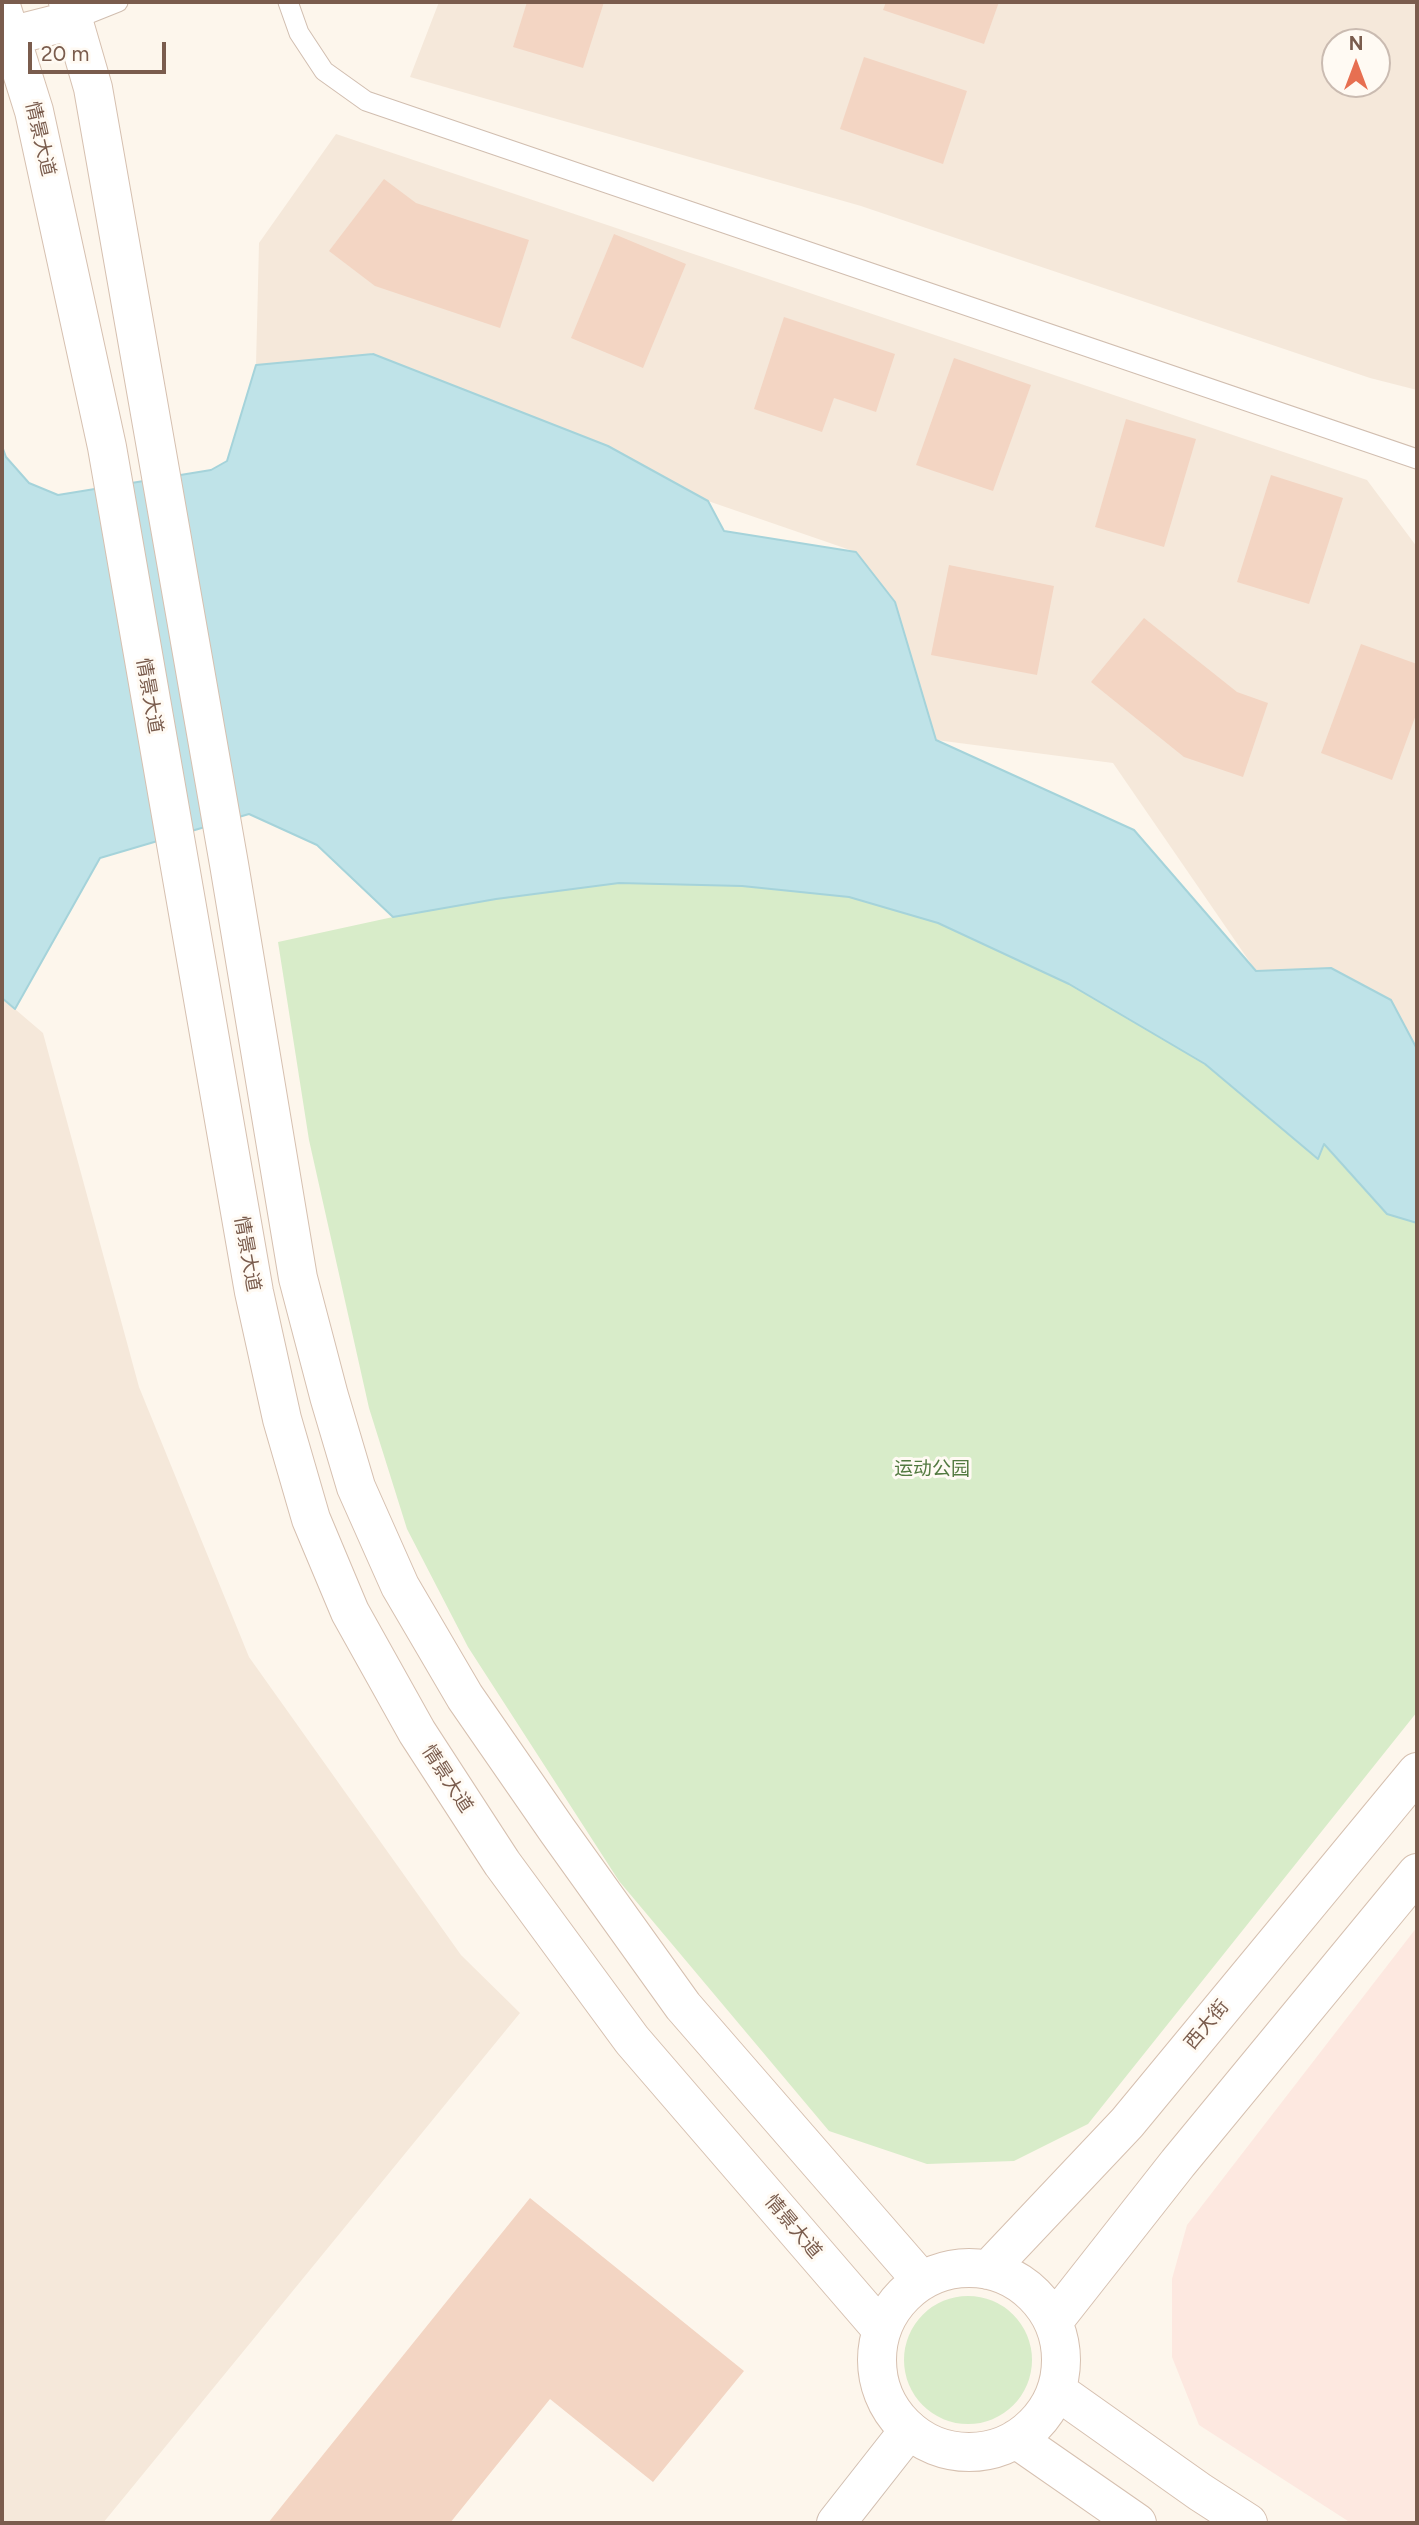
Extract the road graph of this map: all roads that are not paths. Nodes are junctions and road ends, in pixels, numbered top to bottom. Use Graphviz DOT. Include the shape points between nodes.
graph roads {
  1 [pos="118,2"];
  2 [pos="288,2"];
  3 [pos="71,11"];
  4 [pos="6,23"];
  5 [pos="1417,459"];
  6 [pos="400,1586"];
  7 [pos="350,1612"];
  8 [pos="1417,1772"];
  9 [pos="1417,1873"];
  10 [pos="988,2270"];
  11 [pos="922,2281"];
  12 [pos="1053,2322"];
  13 [pos="882,2330"];
  14 [pos="1056,2390"];
  15 [pos="909,2430"];
  16 [pos="1016,2439"];
  17 [pos="836,2523"];
  18 [pos="1137,2523"];
  19 [pos="1248,2523"];
  1 -- 3 [label="lane"];
  2 -- 5 [label="lane" via="299,33 324,71 366,102"];
  3 -- 4 [label="street"];
  3 -- 6 [label="street" via="93,88 298,1278 356,1487"];
  4 -- 7 [label="street, 情景大道" via="34,111 107,447 254,1292 282,1419 311,1519"];
  6 -- 7 [label="street"];
  6 -- 11 [label="street" via="465,1697 684,2006"];
  7 -- 13 [label="street, 情景大道" via="417,1732 502,1863 632,2039"];
  8 -- 10 [label="street, 西大街" via="1127,2123"];
  9 -- 12 [label="street"];
  10 -- 11 [label="street" via="966,2268"];
  10 -- 12 [label="street" via="1015,2280 1037,2298"];
  11 -- 13 [label="street" via="904,2294"];
  12 -- 14 [label="street" via="1060,2344"];
  13 -- 15 [label="street" via="877,2357 880,2384 891,2410"];
  14 -- 16 [label="street" via="1047,2409"];
  14 -- 19 [label="street"];
  15 -- 16 [label="street" via="933,2445 961,2452 989,2450"];
  15 -- 17 [label="street"];
  16 -- 18 [label="street"];
}
